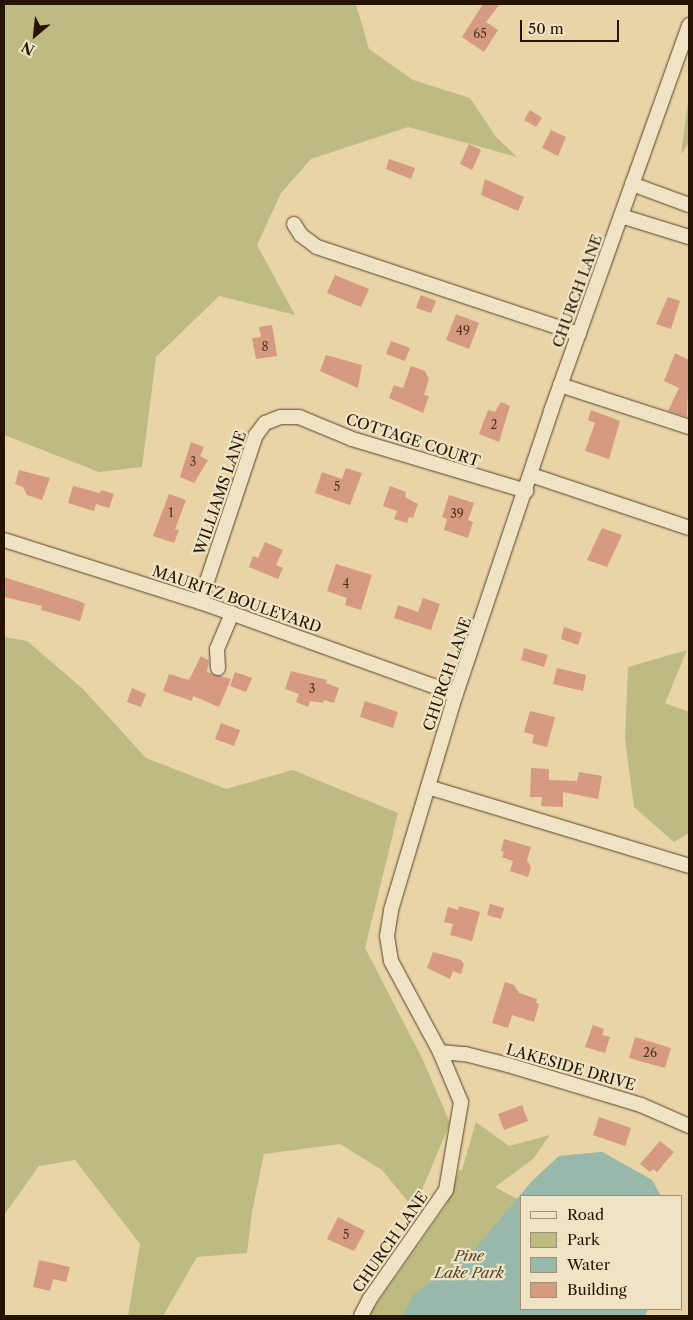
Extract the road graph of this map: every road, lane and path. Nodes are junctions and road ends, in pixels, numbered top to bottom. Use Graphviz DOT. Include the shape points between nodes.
graph roads {
  1 [pos="689,25"];
  2 [pos="632,184"];
  3 [pos="689,204"];
  4 [pos="621,216"];
  5 [pos="294,224"];
  6 [pos="689,238"];
  7 [pos="579,334"];
  8 [pos="560,385"];
  9 [pos="292,417"];
  10 [pos="689,427"];
  11 [pos="532,475"];
  12 [pos="526,491"];
  13 [pos="689,528"];
  14 [pos="4,540"];
  15 [pos="200,602"];
  16 [pos="232,613"];
  17 [pos="218,668"];
  18 [pos="456,694"];
  19 [pos="428,787"];
  20 [pos="689,866"];
  21 [pos="440,1052"];
  22 [pos="689,1126"];
  23 [pos="361,1316"];
  1 -- 2 [label="street, CHURCH LANE"];
  2 -- 3 [label="street"];
  2 -- 4 [label="street, CHURCH LANE"];
  4 -- 6 [label="street"];
  4 -- 7 [label="street, CHURCH LANE"];
  5 -- 7 [label="street" via="301,235 317,247"];
  7 -- 8 [label="street, CHURCH LANE"];
  8 -- 10 [label="street"];
  8 -- 11 [label="street, CHURCH LANE"];
  9 -- 12 [label="street, COTTAGE COURT" via="352,439"];
  9 -- 15 [label="street, WILLIAMS LANE" via="265,423 256,435"];
  11 -- 12 [label="street, CHURCH LANE"];
  11 -- 13 [label="street"];
  12 -- 18 [label="street, CHURCH LANE"];
  14 -- 15 [label="street, MAURITZ BOULEVARD"];
  15 -- 16 [label="street, MAURITZ BOULEVARD"];
  16 -- 17 [label="street" via="217,650"];
  16 -- 18 [label="street, MAURITZ BOULEVARD"];
  18 -- 19 [label="street, CHURCH LANE"];
  19 -- 20 [label="street"];
  19 -- 21 [label="street, CHURCH LANE" via="406,856 387,936 391,961"];
  21 -- 22 [label="street, LAKESIDE DRIVE" via="465,1054 508,1065 641,1105"];
  21 -- 23 [label="street, CHURCH LANE" via="461,1102 446,1190 368,1300"];
}
